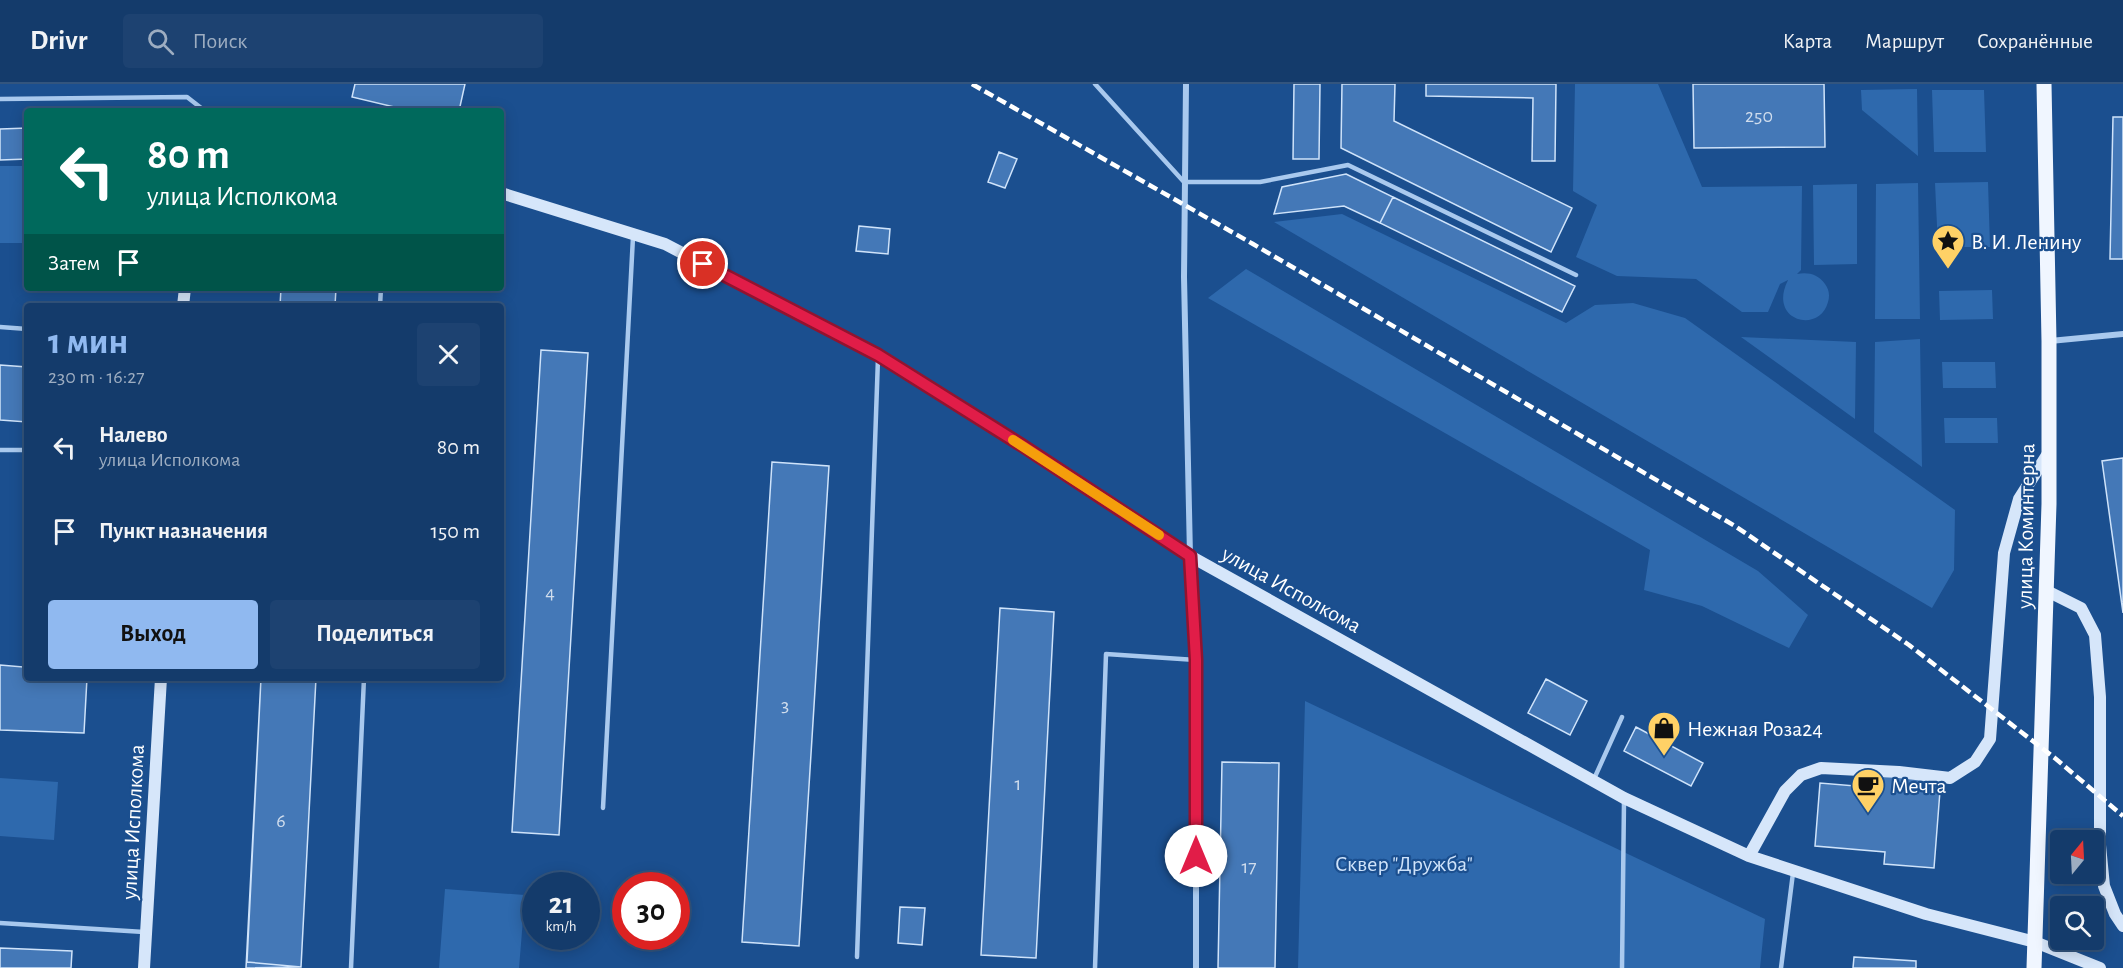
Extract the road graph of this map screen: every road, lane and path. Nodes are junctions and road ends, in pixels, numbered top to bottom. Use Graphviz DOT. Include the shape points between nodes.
graph roads {
  1 [pos="1095,84"];
  2 [pos="1186,84"];
  3 [pos="2044,84"];
  4 [pos="0,99"];
  5 [pos="201,108"];
  6 [pos="1184,182"];
  7 [pos="504,193"];
  8 [pos="633,234"];
  9 [pos="1576,275"];
  10 [pos="0,327"];
  11 [pos="24,329"];
  12 [pos="2123,334"];
  13 [pos="2049,341"];
  14 [pos="878,355"];
  15 [pos="0,450"];
  16 [pos="24,450"];
  17 [pos="2049,452"];
  18 [pos="1190,556"];
  19 [pos="2047,591"];
  20 [pos="1196,660"];
  21 [pos="161,681"];
  22 [pos="364,681"];
  23 [pos="1622,717"];
  24 [pos="1592,781"];
  25 [pos="1624,798"];
  26 [pos="603,808"];
  27 [pos="1749,856"];
  28 [pos="1793,870"];
  29 [pos="0,923"];
  30 [pos="2123,927"];
  31 [pos="146,932"];
  32 [pos="2036,942"];
  33 [pos="857,957"];
  34 [pos="144,968"];
  35 [pos="351,968"];
  36 [pos="1095,968"];
  37 [pos="1196,968"];
  38 [pos="1622,968"];
  39 [pos="1781,968"];
  40 [pos="2034,968"];
  41 [pos="2100,968"];
  1 -- 6 [label="lane"];
  2 -- 6 [label="street"];
  3 -- 13 [label="main road, улица Коминтерна"];
  4 -- 5 [label="lane" via="187,97"];
  6 -- 9 [label="lane" via="1260,182 1348,165"];
  6 -- 18 [label="street"];
  7 -- 8 [label="street, улица Исполкома"];
  8 -- 14 [label="street, улица Исполкома" via="664,244"];
  8 -- 26 [label="lane"];
  10 -- 11 [label="lane"];
  12 -- 13 [label="street"];
  13 -- 17 [label="main road, улица Коминтерна"];
  14 -- 18 [label="street, улица Исполкома"];
  14 -- 33 [label="lane"];
  15 -- 16 [label="lane"];
  17 -- 19 [label="main road, улица Коминтерна"];
  17 -- 27 [label="street" via="2019,499 2004,553 1990,739 1975,762 1950,778 1899,771 1821,768 1802,776 1785,791"];
  18 -- 20 [label="street"];
  18 -- 24 [label="street, улица Исполкома"];
  19 -- 30 [label="street" via="2081,608 2095,635 2100,697 2100,845 2104,886"];
  19 -- 32 [label="main road, улица Коминтерна"];
  20 -- 36 [label="lane" via="1106,654"];
  20 -- 37 [label="street"];
  21 -- 31 [label="street, улица Исполкома"];
  22 -- 35 [label="lane"];
  23 -- 24 [label="lane"];
  24 -- 25 [label="street, улица Исполкома"];
  25 -- 27 [label="street, улица Исполкома"];
  25 -- 38 [label="lane"];
  27 -- 28 [label="street, улица Исполкома"];
  28 -- 32 [label="street, улица Исполкома" via="1926,914"];
  28 -- 39 [label="lane"];
  29 -- 31 [label="lane"];
  31 -- 34 [label="street, улица Исполкома"];
  32 -- 40 [label="main road, улица Коминтерна"];
  32 -- 41 [label="street, улица Исполкома"];
}
